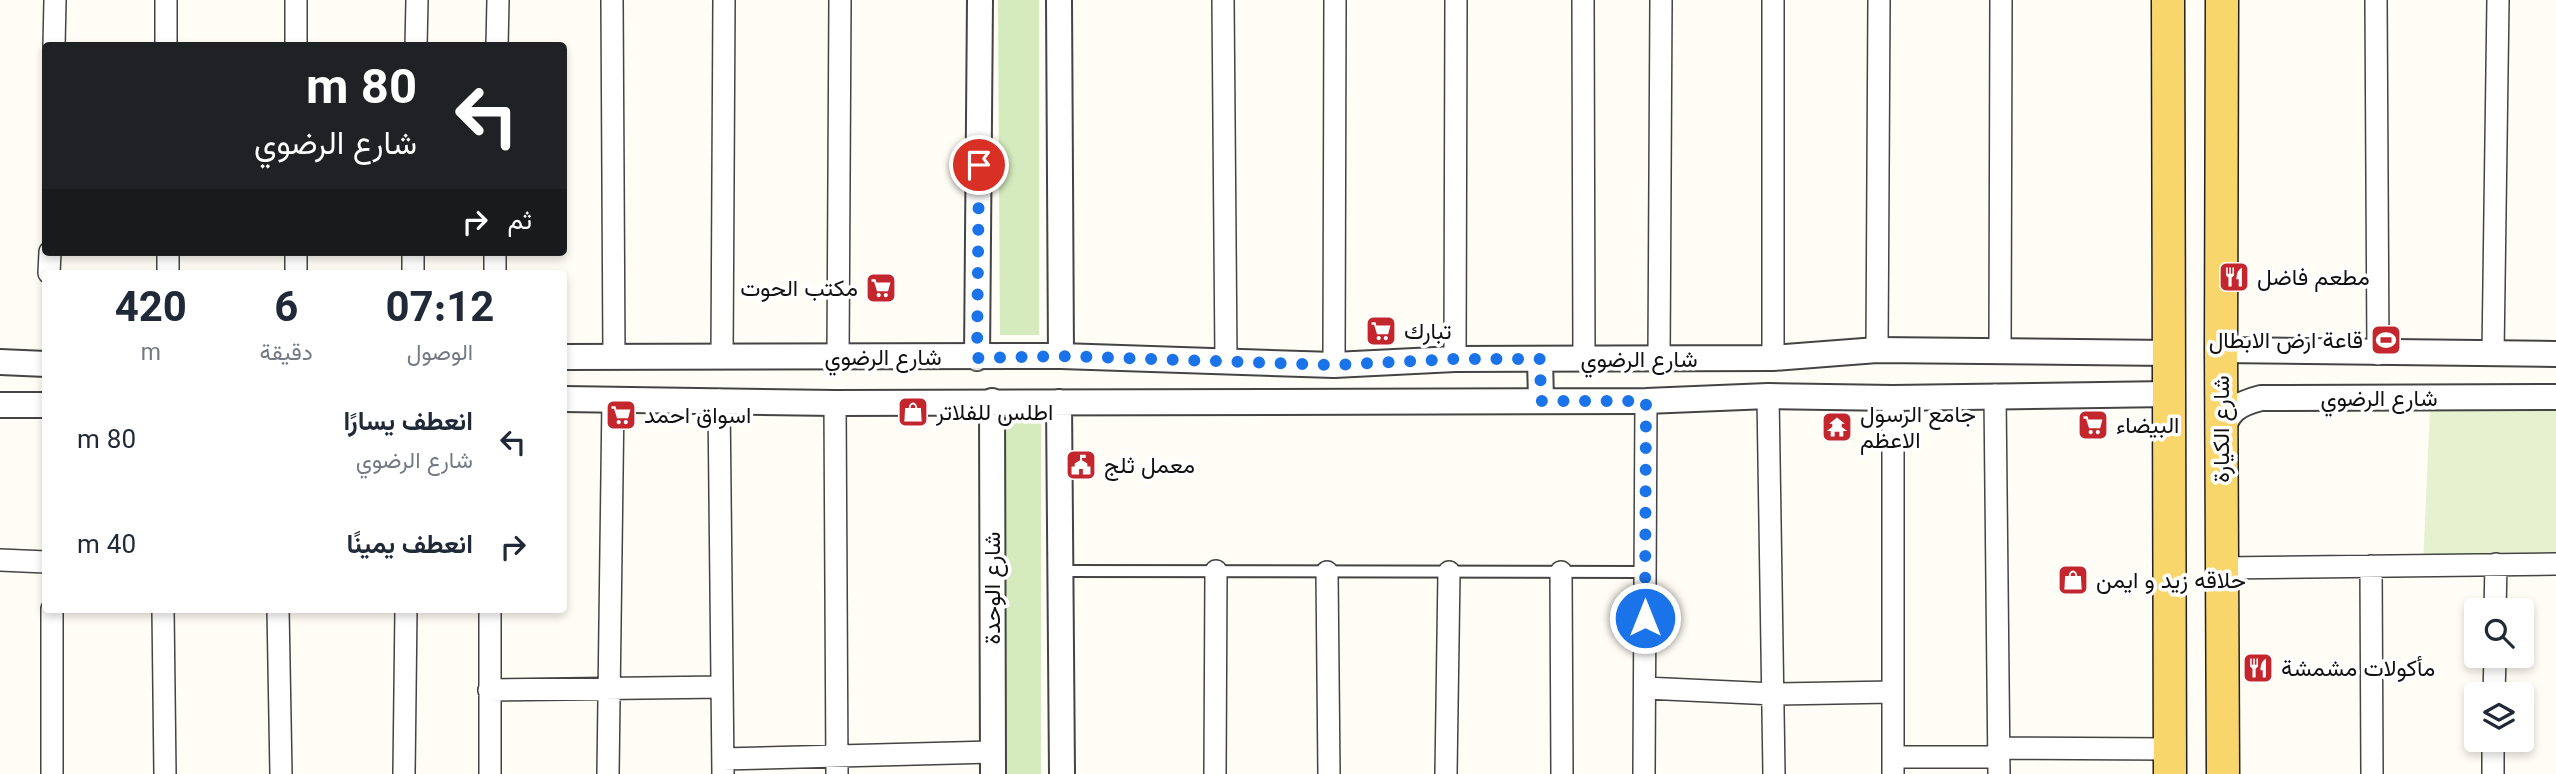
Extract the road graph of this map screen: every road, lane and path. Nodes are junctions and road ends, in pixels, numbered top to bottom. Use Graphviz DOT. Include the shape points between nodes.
graph roads {
  1 [pos="55,0"];
  2 [pos="166,0"];
  3 [pos="296,0"];
  4 [pos="417,0"];
  5 [pos="498,0"];
  6 [pos="612,0"];
  7 [pos="724,0"];
  8 [pos="840,0"];
  9 [pos="980,0"];
  10 [pos="1059,0"];
  11 [pos="1223,0"];
  12 [pos="1335,0"];
  13 [pos="1456,0"];
  14 [pos="1583,0"];
  15 [pos="1661,0"];
  16 [pos="1773,0"];
  17 [pos="1879,0"];
  18 [pos="2001,0"];
  19 [pos="2168,0"];
  20 [pos="2222,0"];
  21 [pos="2376,0"];
  22 [pos="2498,0"];
  23 [pos="54,42"];
  24 [pos="166,42"];
  25 [pos="296,42"];
  26 [pos="416,42"];
  27 [pos="497,42"];
  28 [pos="1877,350"];
  29 [pos="2000,350"];
  30 [pos="2221,350"];
  31 [pos="2169,353"];
  32 [pos="2378,354"];
  33 [pos="2493,354"];
  34 [pos="2556,354"];
  35 [pos="1060,356"];
  36 [pos="567,357"];
  37 [pos="614,357"];
  38 [pos="722,357"];
  39 [pos="838,358"];
  40 [pos="977,358"];
  41 [pos="1584,358"];
  42 [pos="1773,358"];
  43 [pos="1455,359"];
  44 [pos="1540,359"];
  45 [pos="1659,359"];
  46 [pos="1226,360"];
  47 [pos="0,362"];
  48 [pos="42,364"];
  49 [pos="1334,365"];
  50 [pos="2169,394"];
  51 [pos="1995,395"];
  52 [pos="1768,396"];
  53 [pos="2556,397"];
  54 [pos="1893,398"];
  55 [pos="567,399"];
  56 [pos="612,399"];
  57 [pos="719,400"];
  58 [pos="992,401"];
  59 [pos="1541,401"];
  60 [pos="1646,401"];
  61 [pos="1059,402"];
  62 [pos="835,403"];
  63 [pos="0,405"];
  64 [pos="42,405"];
  65 [pos="2221,436"];
  66 [pos="0,560"];
  67 [pos="42,562"];
  68 [pos="2496,564"];
  69 [pos="2556,564"];
  70 [pos="2371,566"];
  71 [pos="2221,568"];
  72 [pos="1061,571"];
  73 [pos="1216,571"];
  74 [pos="1327,572"];
  75 [pos="1449,572"];
  76 [pos="1561,572"];
  77 [pos="1645,572"];
  78 [pos="2496,598"];
  79 [pos="52,613"];
  80 [pos="163,613"];
  81 [pos="278,613"];
  82 [pos="406,613"];
  83 [pos="490,613"];
  84 [pos="722,687"];
  85 [pos="1645,688"];
  86 [pos="609,689"];
  87 [pos="489,690"];
  88 [pos="1894,692"];
  89 [pos="1774,694"];
  90 [pos="2493,752"];
  91 [pos="1999,760"];
  92 [pos="2170,761"];
  93 [pos="993,763"];
  94 [pos="837,765"];
  95 [pos="1893,765"];
  96 [pos="723,766"];
  97 [pos="52,774"];
  98 [pos="164,774"];
  99 [pos="281,774"];
  100 [pos="404,774"];
  101 [pos="490,774"];
  102 [pos="608,774"];
  103 [pos="1062,774"];
  104 [pos="1215,774"];
  105 [pos="1329,774"];
  106 [pos="1446,774"];
  107 [pos="1563,774"];
  108 [pos="1644,774"];
  109 [pos="1773,774"];
  110 [pos="2222,774"];
  111 [pos="2372,774"];
  112 [pos="2493,774"];
  1 -- 23 [label="street"];
  2 -- 24 [label="street"];
  3 -- 25 [label="street"];
  4 -- 26 [label="street"];
  5 -- 27 [label="street"];
  6 -- 37 [label="street"];
  7 -- 38 [label="street"];
  8 -- 39 [label="street"];
  9 -- 40 [label="street"];
  10 -- 35 [label="street"];
  11 -- 46 [label="street"];
  12 -- 49 [label="street"];
  13 -- 43 [label="street"];
  14 -- 41 [label="street"];
  15 -- 45 [label="street"];
  16 -- 42 [label="street"];
  17 -- 28 [label="street"];
  18 -- 29 [label="street"];
  19 -- 31 [label="main road"];
  20 -- 30 [label="main road, شارع الكيارة"];
  21 -- 32 [label="street"];
  22 -- 33 [label="street"];
  28 -- 29 [label="street, شارع الرضوي"];
  28 -- 42 [label="street, شارع الرضوي"];
  29 -- 31 [label="street, شارع الرضوي"];
  30 -- 32 [label="street, شارع الرضوي"];
  30 -- 65 [label="main road, شارع الكيارة"];
  31 -- 50 [label="main road"];
  32 -- 33 [label="street, شارع الرضوي"];
  33 -- 34 [label="street, شارع الرضوي"];
  35 -- 40 [label="street, شارع الرضوي"];
  35 -- 46 [label="street, شارع الرضوي"];
  36 -- 37 [label="street, شارع الرضوي"];
  37 -- 38 [label="street, شارع الرضوي"];
  38 -- 39 [label="street, شارع الرضوي"];
  39 -- 40 [label="street, شارع الرضوي"];
  41 -- 44 [label="street, شارع الرضوي"];
  41 -- 45 [label="street, شارع الرضوي"];
  42 -- 45 [label="street, شارع الرضوي"];
  43 -- 44 [label="street, شارع الرضوي"];
  43 -- 49 [label="street, شارع الرضوي"];
  44 -- 59 [label="street"];
  46 -- 49 [label="street, شارع الرضوي"];
  47 -- 48 [label="street"];
  50 -- 51 [label="street, شارع الرضوي"];
  50 -- 92 [label="main road"];
  51 -- 54 [label="street, شارع الرضوي"];
  51 -- 91 [label="street"];
  52 -- 54 [label="street, شارع الرضوي"];
  52 -- 60 [label="street, شارع الرضوي"];
  52 -- 89 [label="street"];
  53 -- 65 [label="street, شارع الرضوي" via="2261,398 2232,411"];
  54 -- 88 [label="street"];
  55 -- 56 [label="street, شارع الرضوي"];
  56 -- 57 [label="street, شارع الرضوي"];
  56 -- 86 [label="street"];
  57 -- 62 [label="street, شارع الرضوي"];
  57 -- 84 [label="street"];
  58 -- 61 [label="street, شارع الرضوي"];
  58 -- 62 [label="street, شارع الرضوي"];
  58 -- 93 [label="street, شارع الوحدة"];
  59 -- 60 [label="street, شارع الرضوي"];
  59 -- 61 [label="street, شارع الرضوي"];
  60 -- 77 [label="street"];
  61 -- 72 [label="street"];
  62 -- 94 [label="street"];
  63 -- 64 [label="street"];
  65 -- 71 [label="main road, شارع الكيارة"];
  66 -- 67 [label="street"];
  68 -- 69 [label="street"];
  68 -- 70 [label="street"];
  68 -- 78 [label="street"];
  70 -- 71 [label="street"];
  70 -- 111 [label="street"];
  71 -- 110 [label="main road, شارع الكيارة"];
  72 -- 73 [label="lane"];
  72 -- 103 [label="street"];
  73 -- 74 [label="lane"];
  73 -- 104 [label="street"];
  74 -- 75 [label="lane"];
  74 -- 105 [label="street"];
  75 -- 76 [label="lane"];
  75 -- 106 [label="street"];
  76 -- 77 [label="lane"];
  76 -- 107 [label="street"];
  77 -- 85 [label="street"];
  79 -- 97 [label="street"];
  80 -- 98 [label="street"];
  81 -- 99 [label="street"];
  82 -- 100 [label="street"];
  83 -- 87 [label="street"];
  84 -- 86 [label="street"];
  84 -- 96 [label="street"];
  85 -- 89 [label="street"];
  85 -- 108 [label="street"];
  86 -- 87 [label="street"];
  86 -- 102 [label="street"];
  87 -- 101 [label="street"];
  88 -- 89 [label="street"];
  88 -- 95 [label="street"];
  89 -- 109 [label="street"];
  90 -- 112 [label="street"];
  91 -- 92 [label="street"];
  91 -- 95 [label="street"];
  93 -- 94 [label="street"];
  94 -- 96 [label="street"];
}
